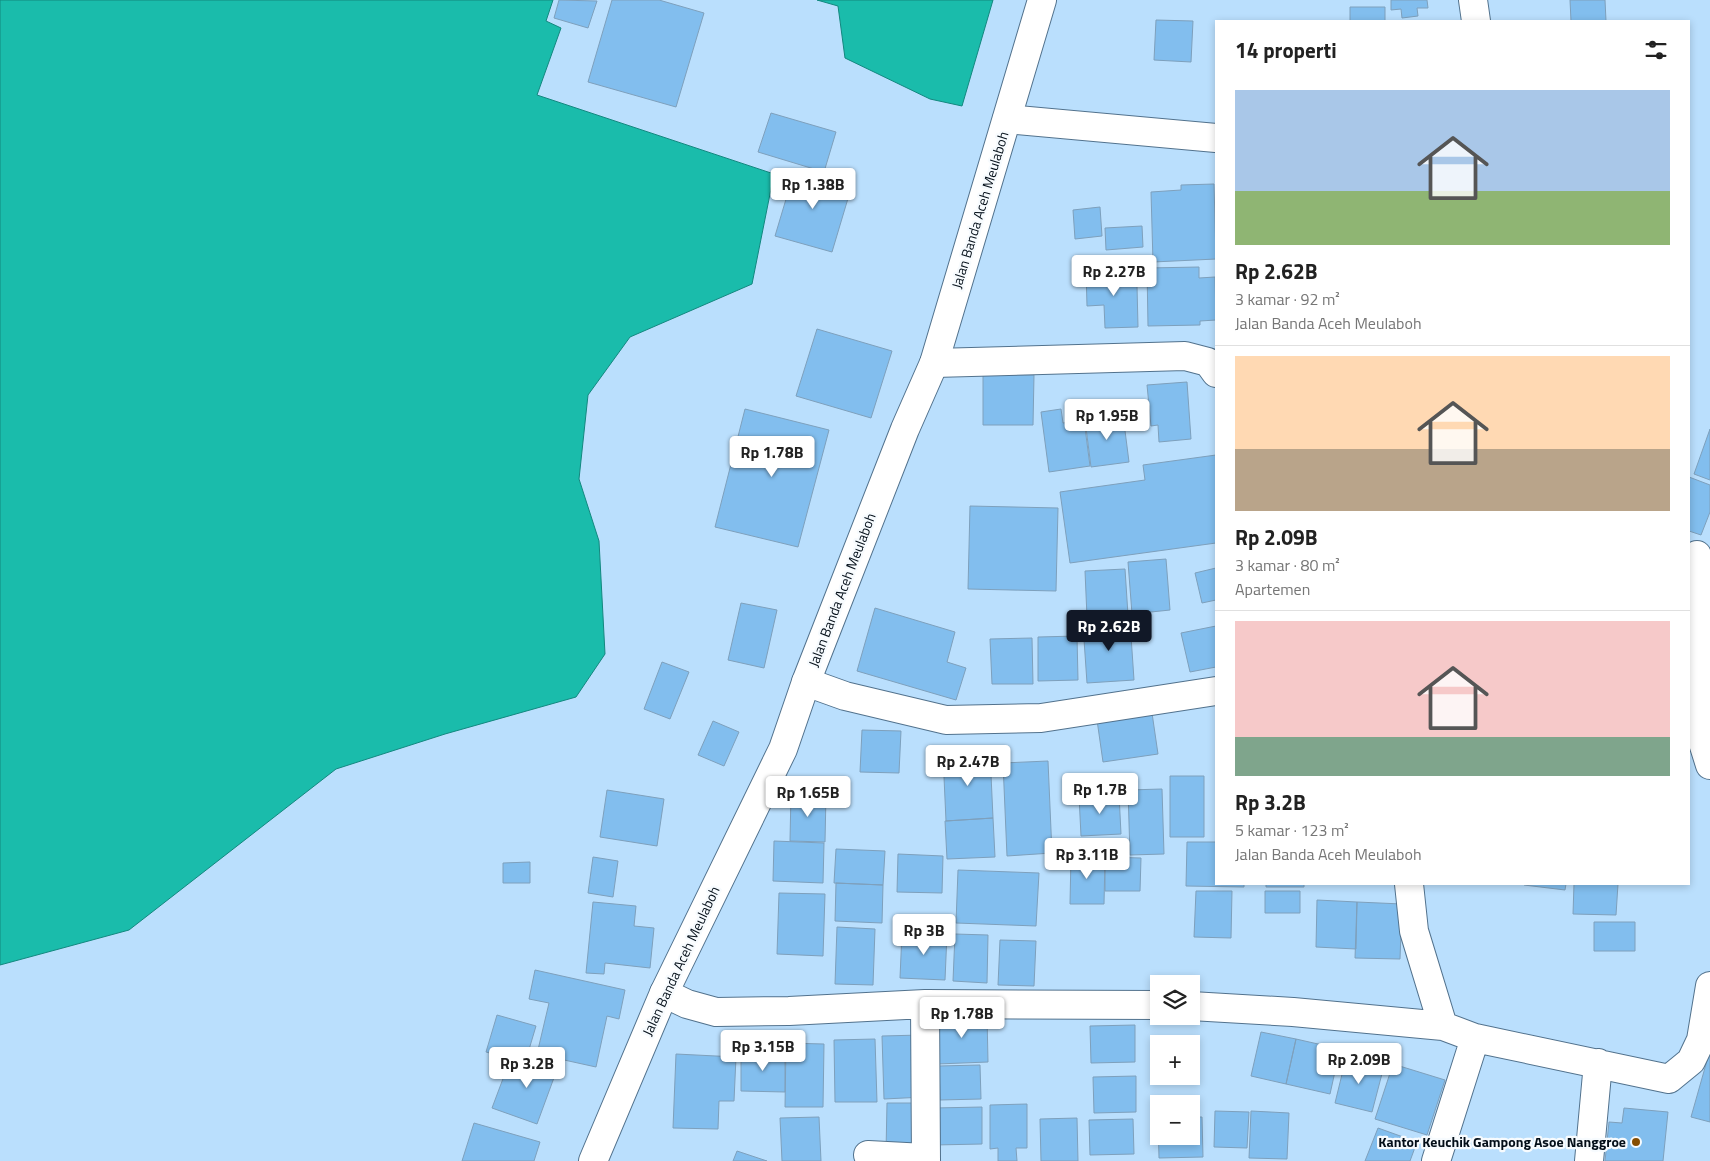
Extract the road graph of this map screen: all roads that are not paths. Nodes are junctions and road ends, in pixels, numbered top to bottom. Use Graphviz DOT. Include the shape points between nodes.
graph roads {
  1 [pos="1042,0"];
  2 [pos="1473,0"];
  3 [pos="1476,20"];
  4 [pos="1007,119"];
  5 [pos="1215,138"];
  6 [pos="934,364"];
  7 [pos="1215,372"];
  8 [pos="1699,555"];
  9 [pos="806,682"];
  10 [pos="1215,691"];
  11 [pos="1710,765"];
  12 [pos="1408,885"];
  13 [pos="1710,986"];
  14 [pos="664,993"];
  15 [pos="925,1004"];
  16 [pos="1150,1005"];
  17 [pos="1200,1007"];
  18 [pos="1707,1023"];
  19 [pos="1444,1026"];
  20 [pos="1475,1038"];
  21 [pos="1598,1063"];
  22 [pos="868,1155"];
  23 [pos="925,1160"];
  24 [pos="593,1161"];
  25 [pos="1436,1161"];
  26 [pos="1589,1161"];
  1 -- 4 [label="main road, Jalan Banda Aceh Meulaboh"];
  2 -- 3 [label="main road"];
  4 -- 5 [label="main road"];
  4 -- 6 [label="main road, Jalan Banda Aceh Meulaboh"];
  6 -- 7 [label="main road" via="1185,356 1208,362"];
  6 -- 9 [label="main road, Jalan Banda Aceh Meulaboh" via="905,429"];
  8 -- 11 [label="main road" via="1697,707 1699,730"];
  9 -- 10 [label="main road" via="845,696 946,720 1041,718"];
  9 -- 14 [label="main road, Jalan Banda Aceh Meulaboh" via="782,749"];
  12 -- 19 [label="main road" via="1414,931"];
  13 -- 18 [label="main road"];
  14 -- 15 [label="main road" via="716,1012"];
  14 -- 24 [label="main road, Jalan Banda Aceh Meulaboh"];
  15 -- 16 [label="main road"];
  15 -- 23 [label="main road"];
  17 -- 19 [label="main road"];
  18 -- 21 [label="main road" via="1691,1061 1669,1079"];
  19 -- 20 [label="main road"];
  20 -- 21 [label="main road"];
  20 -- 25 [label="main road"];
  21 -- 26 [label="main road"];
  22 -- 23 [label="main road"];
}
